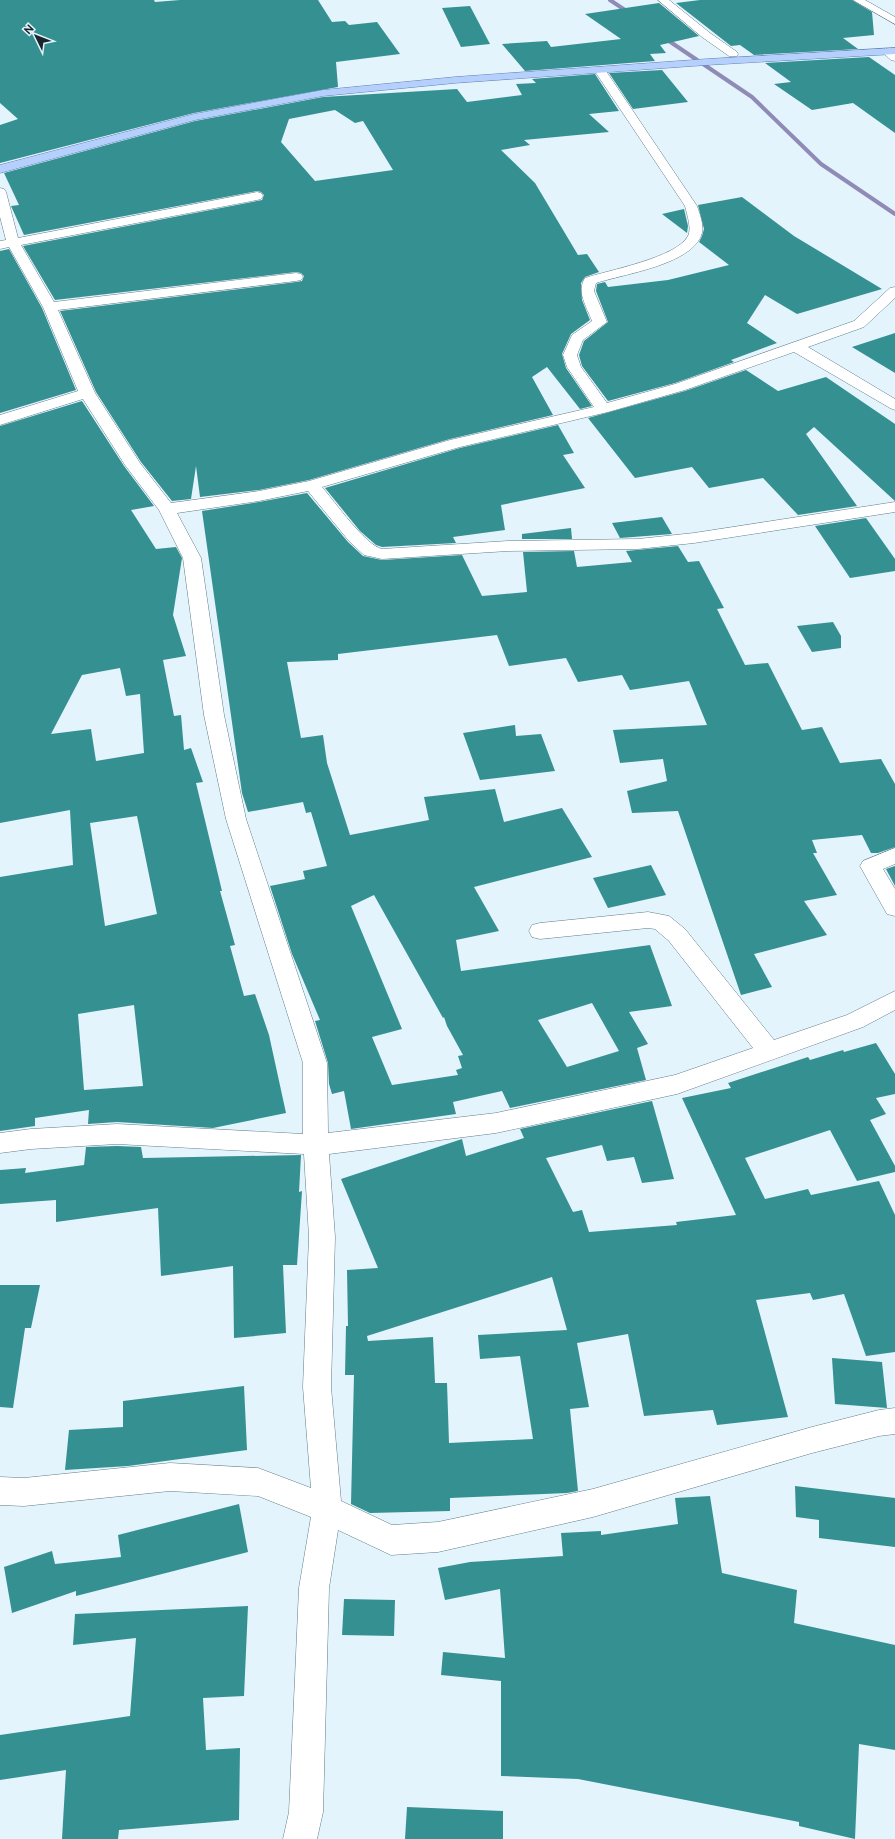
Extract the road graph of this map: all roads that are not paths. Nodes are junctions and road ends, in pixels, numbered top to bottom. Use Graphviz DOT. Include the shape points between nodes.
graph roads {
  1 [pos="663,0"];
  2 [pos="858,0"];
  3 [pos="895,21"];
  4 [pos="895,43"];
  5 [pos="733,54"];
  6 [pos="892,54"];
  7 [pos="703,59"];
  8 [pos="682,60"];
  9 [pos="600,70"];
  10 [pos="0,159"];
  11 [pos="0,169"];
  12 [pos="0,192"];
  13 [pos="257,196"];
  14 [pos="6,236"];
  15 [pos="296,277"];
  16 [pos="895,291"];
  17 [pos="50,307"];
  18 [pos="797,347"];
  19 [pos="87,393"];
  20 [pos="895,405"];
  21 [pos="603,409"];
  22 [pos="0,420"];
  23 [pos="312,485"];
  24 [pos="895,507"];
  25 [pos="167,509"];
  26 [pos="895,855"];
  27 [pos="895,908"];
  28 [pos="540,931"];
  29 [pos="895,1000"];
  30 [pos="769,1051"];
  31 [pos="0,1143"];
  32 [pos="316,1145"];
  33 [pos="895,1421"];
  34 [pos="0,1491"];
  35 [pos="327,1509"];
  36 [pos="300,1839"];
  1 -- 5 [label="street"];
  2 -- 3 [label="street"];
  4 -- 5 [label="main road"];
  5 -- 7 [label="main road"];
  6 -- 7 [label="main road"];
  7 -- 8 [label="main road"];
  8 -- 9 [label="main road"];
  8 -- 10 [label="main road" via="404,76 275,91 156,116"];
  9 -- 11 [label="main road" via="455,80 263,103 194,117"];
  9 -- 21 [label="street" via="691,206 695,222 694,236 683,250 590,281 587,291 600,322 577,338 570,355 574,367"];
  12 -- 14 [label="street"];
  13 -- 14 [label="street"];
  14 -- 17 [label="street"];
  15 -- 17 [label="street"];
  16 -- 18 [label="street" via="859,324"];
  17 -- 19 [label="street"];
  18 -- 20 [label="street"];
  18 -- 21 [label="street" via="694,383"];
  19 -- 22 [label="street"];
  19 -- 25 [label="street" via="134,465"];
  21 -- 23 [label="street" via="456,443"];
  23 -- 24 [label="street" via="355,537 370,551 382,554 508,546 638,544 694,538"];
  23 -- 25 [label="street" via="259,496"];
  25 -- 32 [label="street" via="192,558 214,715 236,819 315,1063"];
  26 -- 27 [label="street" via="871,866"];
  28 -- 30 [label="street" via="648,920 661,922 677,935"];
  29 -- 30 [label="street" via="855,1021"];
  30 -- 32 [label="street" via="677,1084 574,1108 496,1122"];
  31 -- 32 [label="street" via="31,1138 117,1134"];
  32 -- 35 [label="street" via="322,1237 317,1387"];
  33 -- 35 [label="street" via="812,1440 593,1503 438,1537 391,1540"];
  34 -- 35 [label="street" via="24,1492 170,1477 258,1482"];
  35 -- 36 [label="street" via="314,1588 306,1812"];
}
